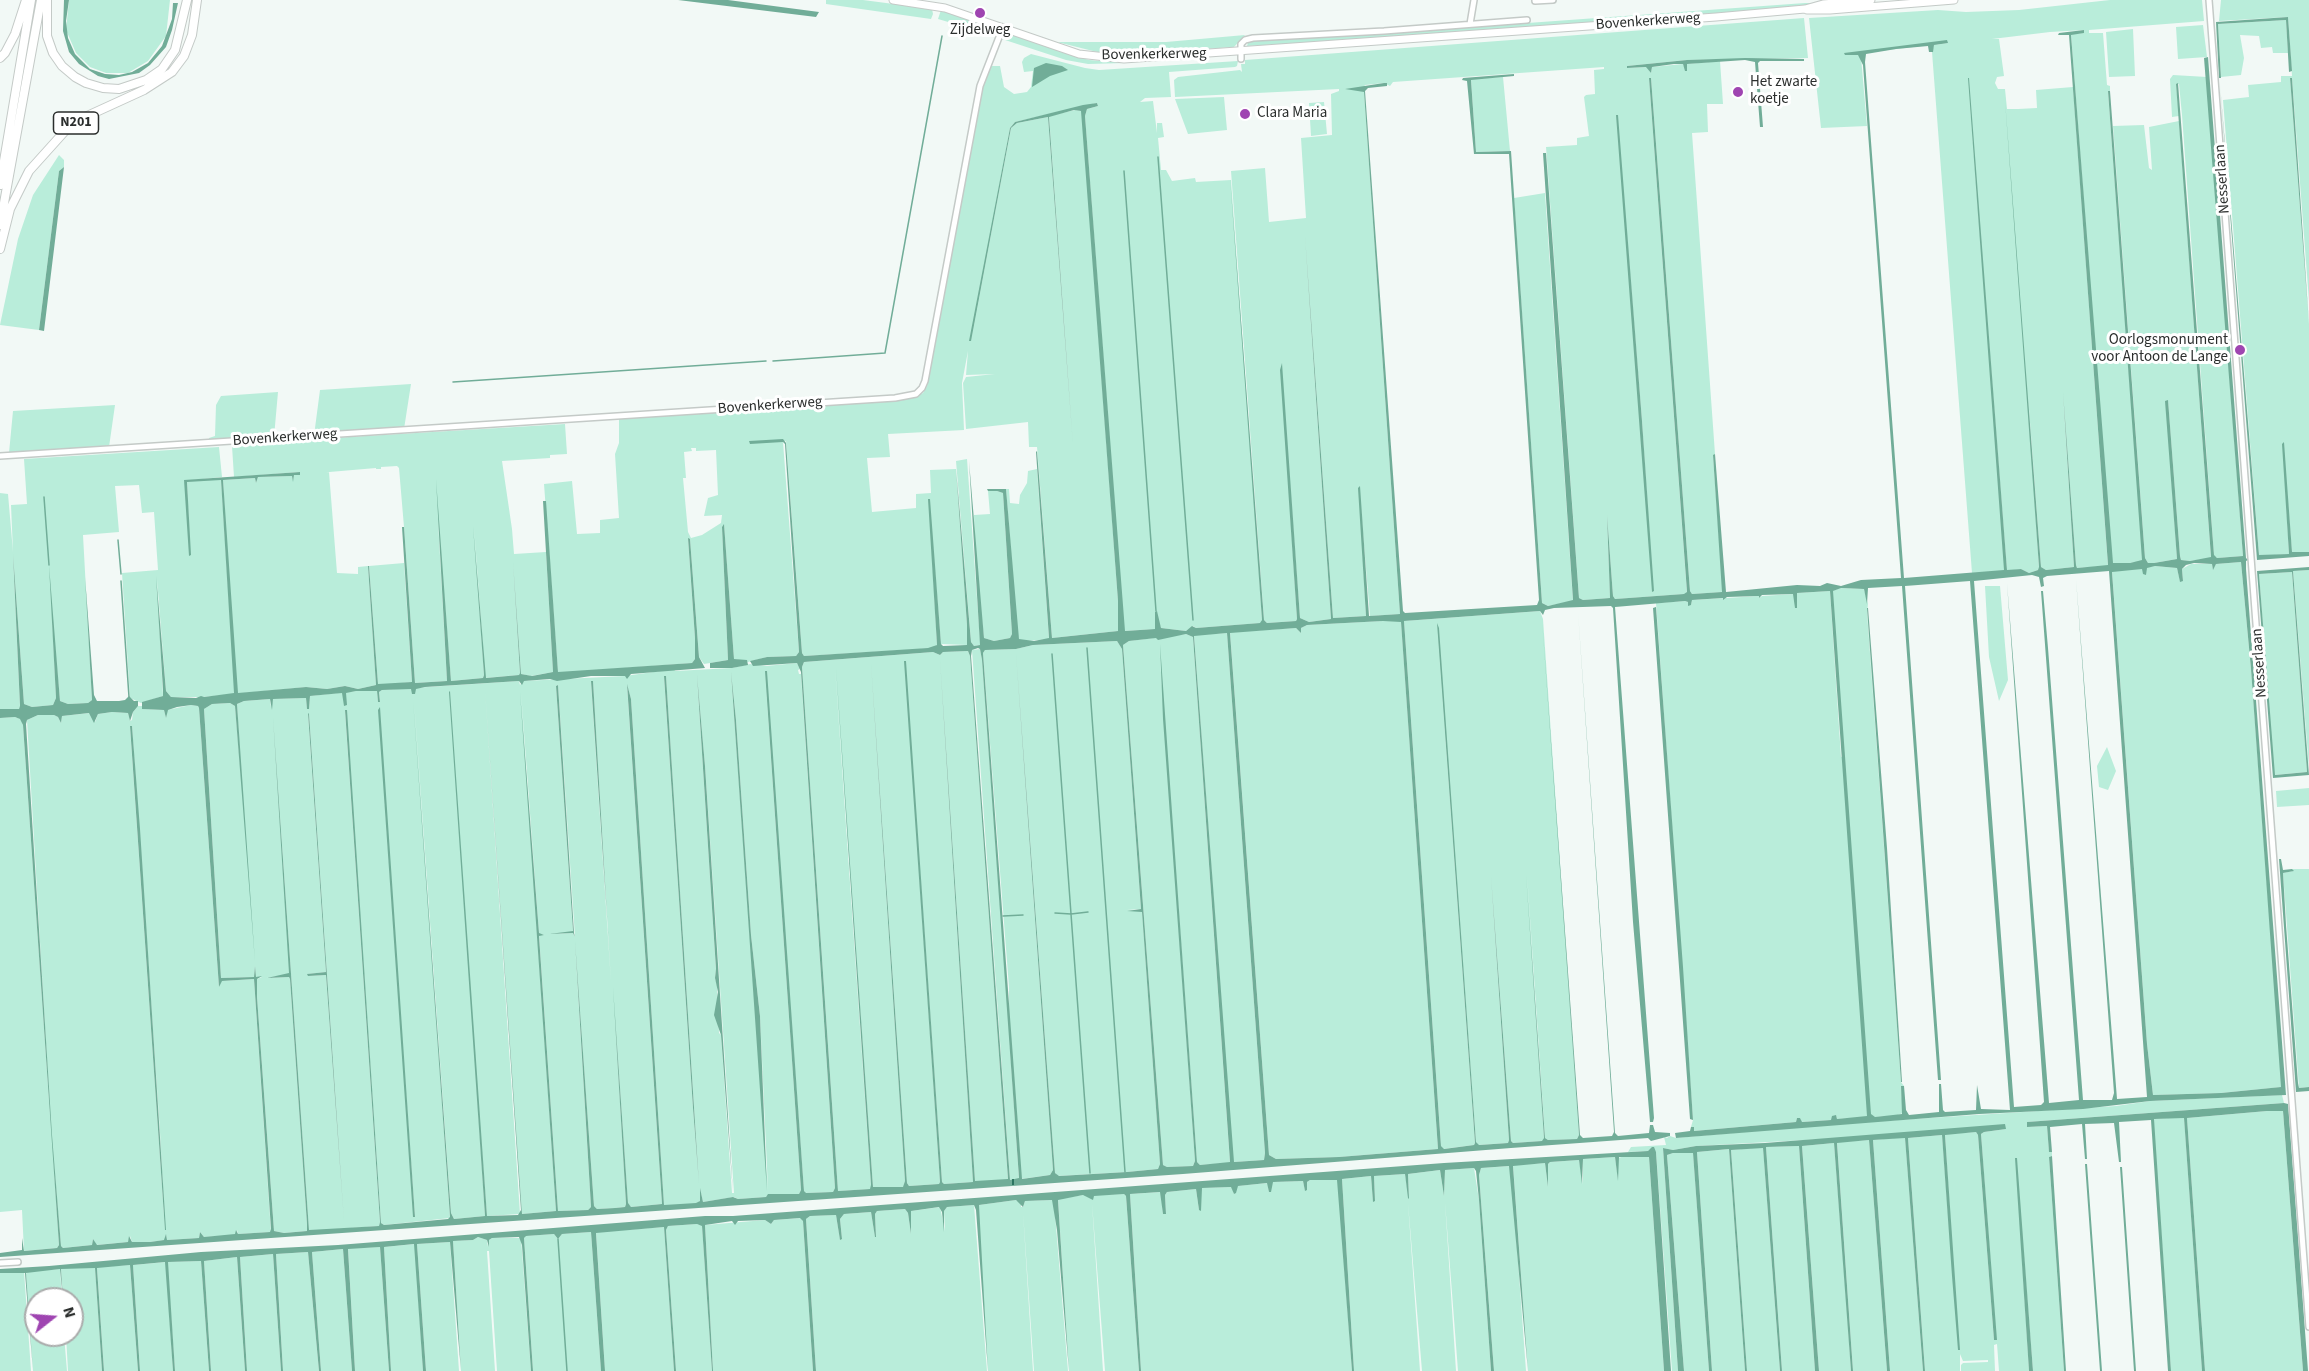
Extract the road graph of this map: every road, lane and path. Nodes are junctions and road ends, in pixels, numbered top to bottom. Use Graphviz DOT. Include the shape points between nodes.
graph roads {
  1 [pos="26,0"];
  2 [pos="32,0"];
  3 [pos="41,0"];
  4 [pos="47,0"];
  5 [pos="187,0"];
  6 [pos="197,0"];
  7 [pos="893,0"];
  8 [pos="1474,0"];
  9 [pos="1553,0"];
  10 [pos="1871,0"];
  11 [pos="1954,0"];
  12 [pos="2209,0"];
  13 [pos="1535,1"];
  14 [pos="1909,2"];
  15 [pos="1805,9"];
  16 [pos="1527,20"];
  17 [pos="1470,24"];
  18 [pos="1003,27"];
  19 [pos="1241,55"];
  20 [pos="0,58"];
  21 [pos="0,185"];
  22 [pos="0,225"];
  23 [pos="0,249"];
  24 [pos="0,456"];
  25 [pos="18,1262"];
  26 [pos="0,1263"];
  27 [pos="2309,1327"];
  1 -- 20 [label="highway" via="15,34"];
  2 -- 21 [label="highway"];
  3 -- 22 [label="highway"];
  4 -- 5 [label="highway" via="46,36 62,66 86,83 119,89 146,81 162,69 175,50"];
  6 -- 23 [label="highway, N201" via="192,35 172,72 78,122 29,171 10,209"];
  7 -- 18 [label="main road" via="945,8"];
  8 -- 17 [label="street"];
  9 -- 13 [label="street"];
  10 -- 15 [label="main road, Bovenkerkerweg"];
  11 -- 14 [label="main road, Bovenkerkerweg"];
  12 -- 27 [label="street, Nesserlaan"];
  14 -- 15 [label="main road, Bovenkerkerweg"];
  15 -- 19 [label="main road, Bovenkerkerweg"];
  16 -- 17 [label="street"];
  17 -- 19 [label="street" via="1253,38 1241,44"];
  18 -- 19 [label="main road, Bovenkerkerweg" via="1097,57"];
  18 -- 24 [label="street, Bovenkerkerweg" via="980,86 925,381 916,394"];
  25 -- 26 [label="street"];
}
